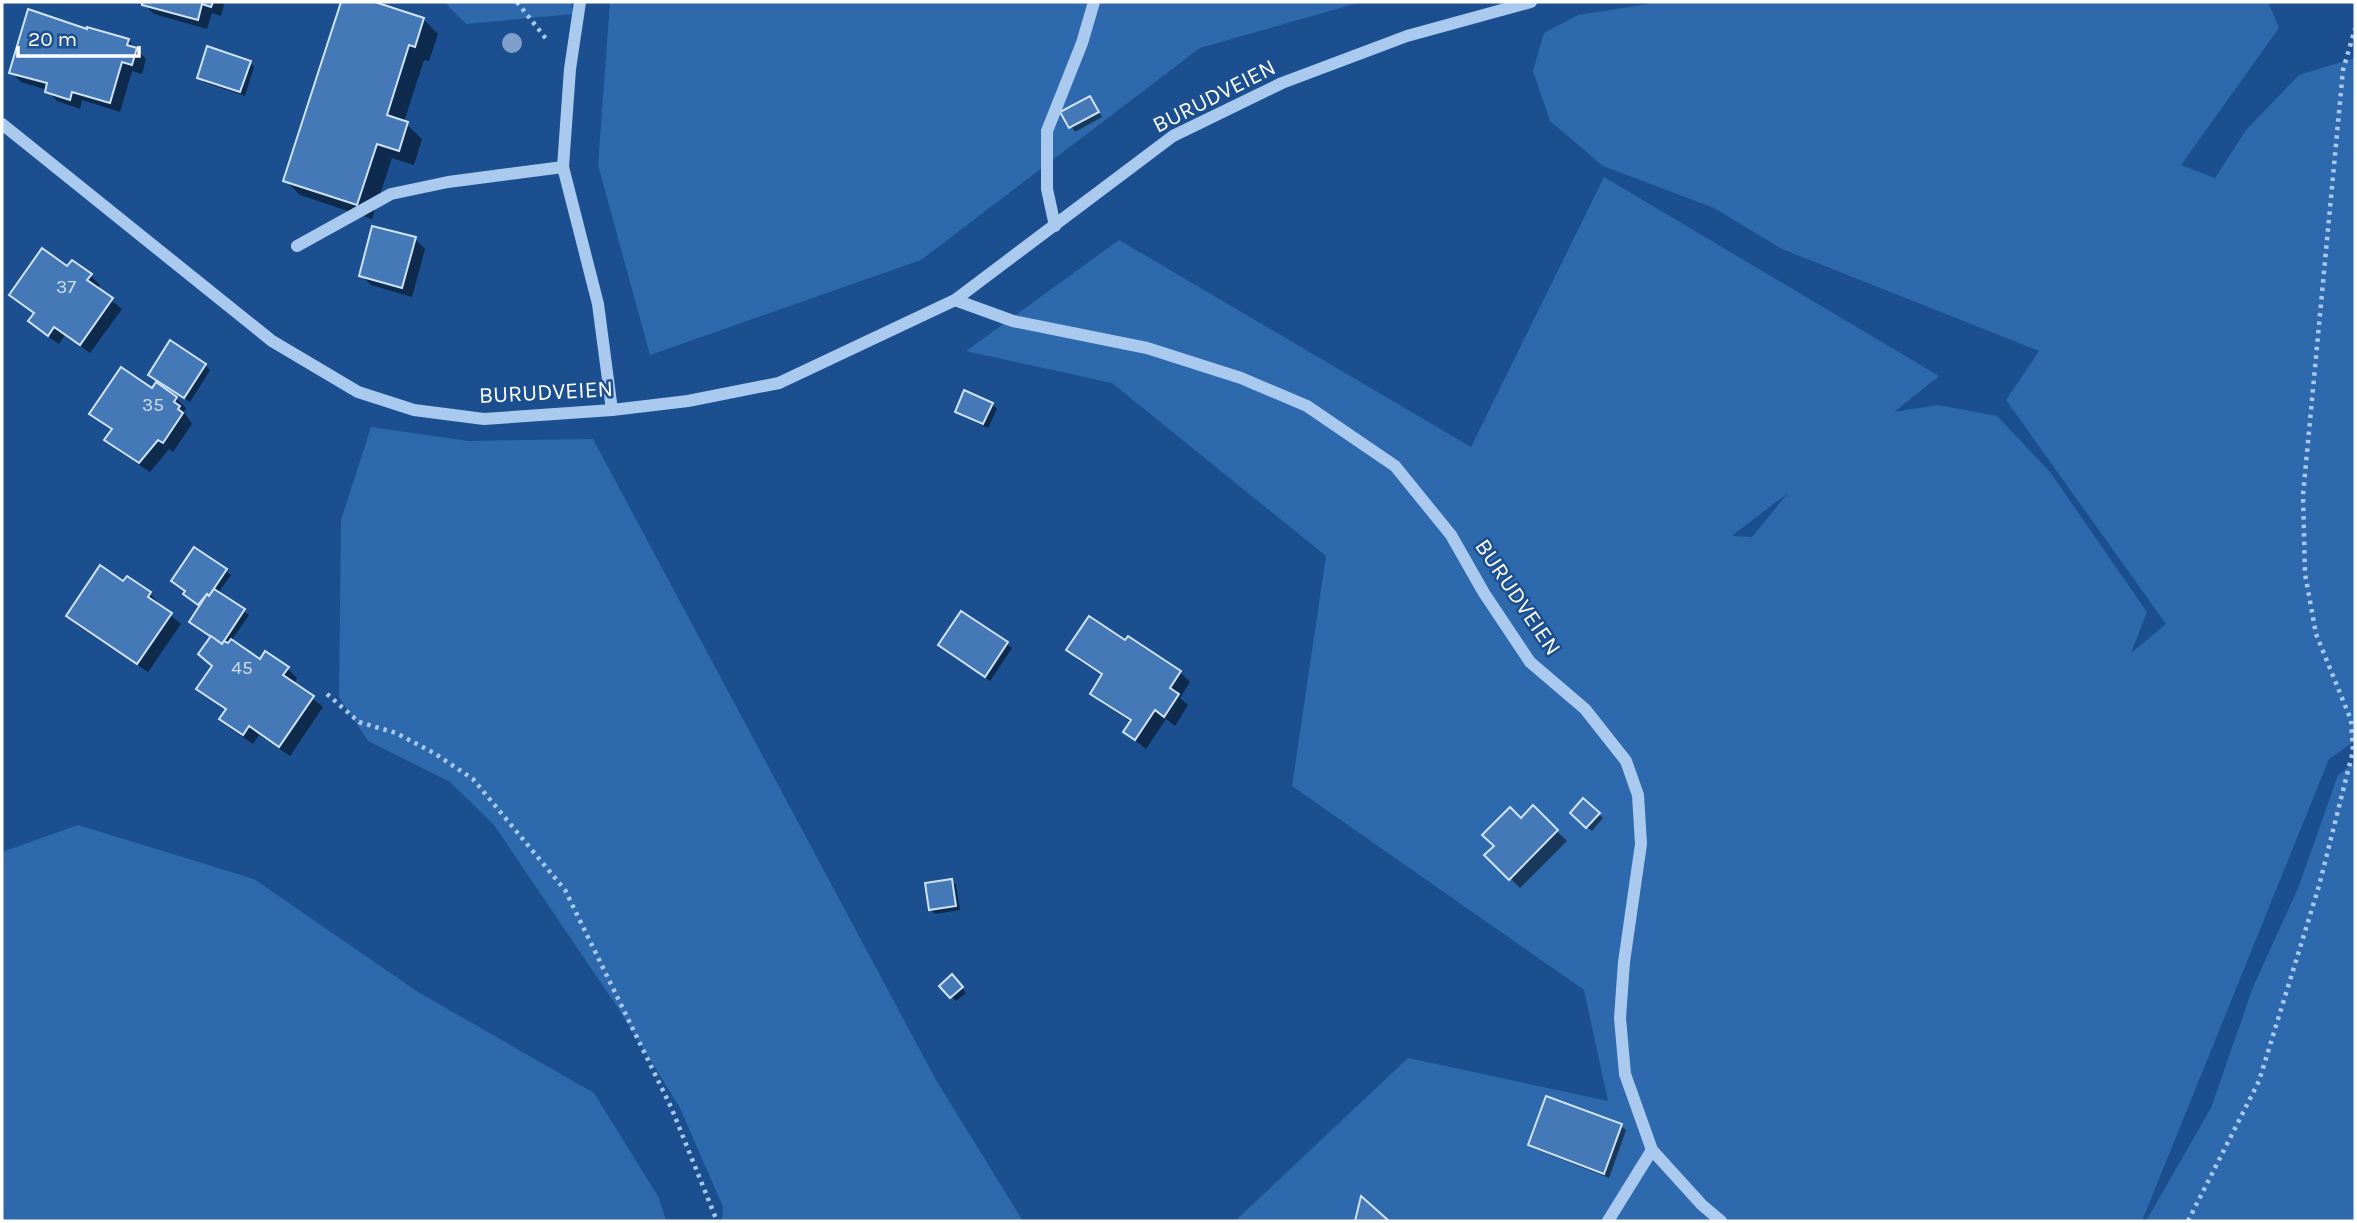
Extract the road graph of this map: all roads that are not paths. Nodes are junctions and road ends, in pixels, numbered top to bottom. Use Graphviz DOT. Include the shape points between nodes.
graph roads {
  1 [pos="580,2"];
  2 [pos="1094,2"];
  3 [pos="1531,2"];
  4 [pos="2,124"];
  5 [pos="563,167"];
  6 [pos="1055,226"];
  7 [pos="297,246"];
  8 [pos="955,300"];
  9 [pos="612,410"];
  10 [pos="1651,1150"];
  11 [pos="1608,1221"];
  12 [pos="1721,1221"];
  1 -- 5 [label="street"];
  2 -- 6 [label="street" via="1047,131 1047,189"];
  3 -- 6 [label="street, BURUDVEIEN" via="1407,36 1282,83 1173,136"];
  4 -- 9 [label="street, BURUDVEIEN" via="272,341 358,392 414,410 484,419"];
  5 -- 7 [label="street" via="391,194"];
  5 -- 9 [label="street" via="598,304"];
  6 -- 8 [label="street, BURUDVEIEN"];
  8 -- 9 [label="street, BURUDVEIEN" via="779,383"];
  8 -- 10 [label="street, BURUDVEIEN" via="1013,321 1147,348 1241,378 1307,406 1403,475 1451,535 1530,662 1585,709 1626,761 1638,795 1641,844 1620,1018 1625,1074"];
  10 -- 11 [label="street"];
  10 -- 12 [label="street, BURUDVEIEN"];
}
